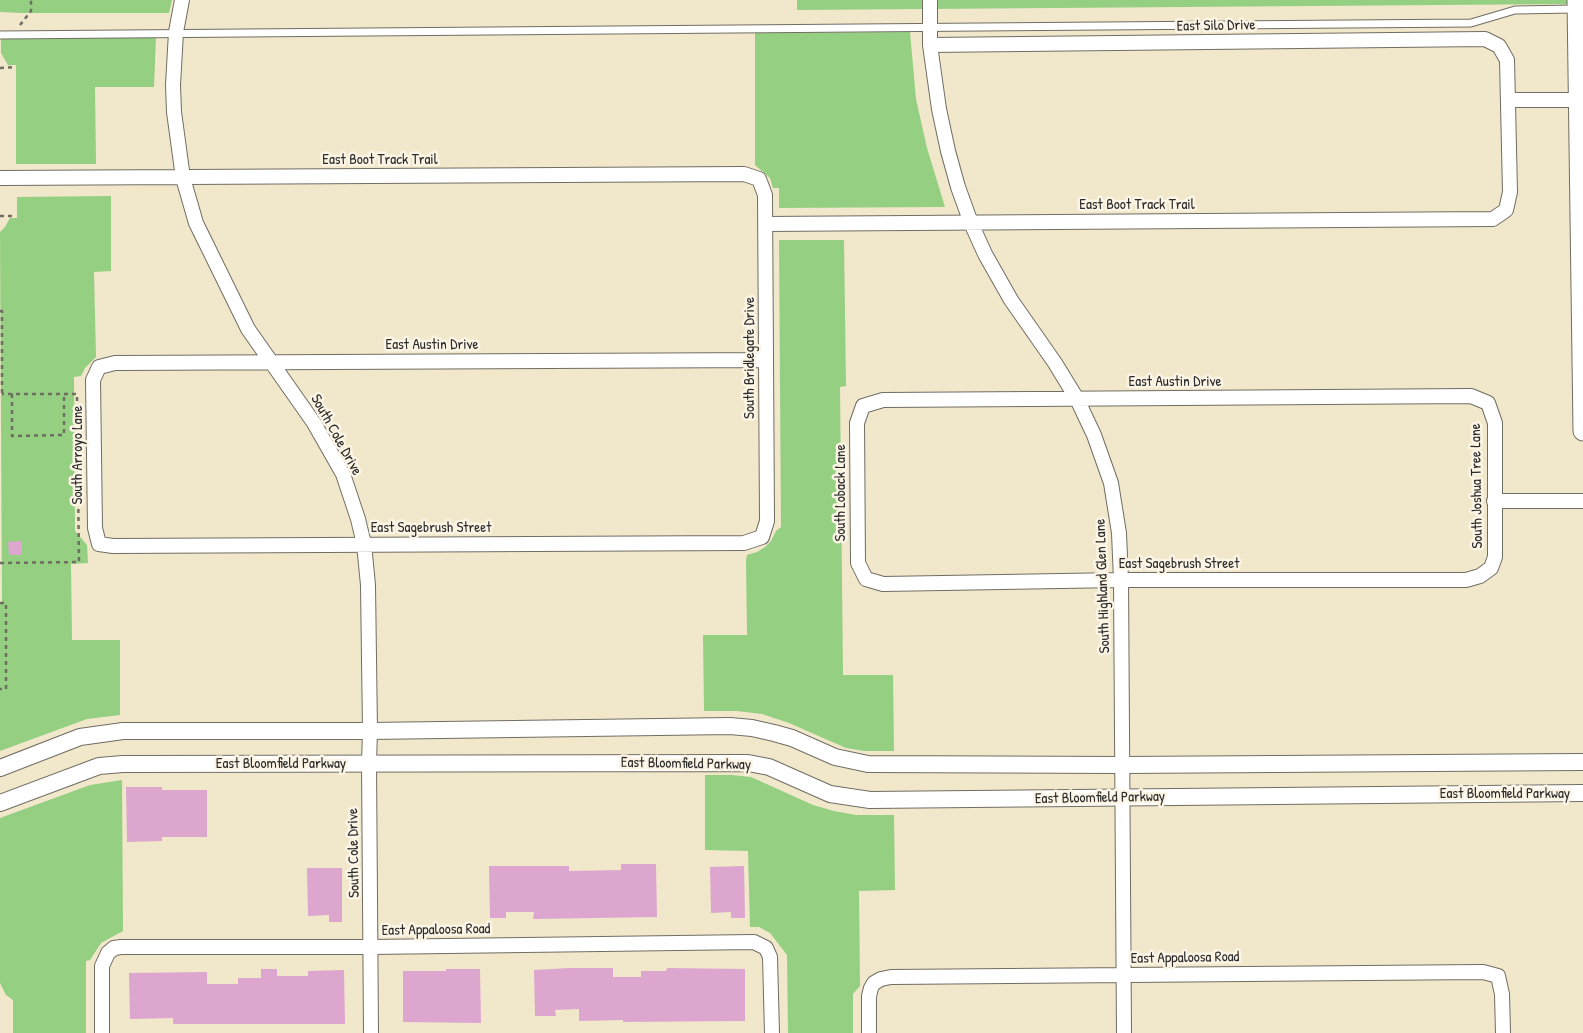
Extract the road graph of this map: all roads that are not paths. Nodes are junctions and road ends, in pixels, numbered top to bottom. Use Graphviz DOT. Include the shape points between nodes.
graph roads {
  1 [pos="182,0"];
  2 [pos="930,0"];
  3 [pos="1577,5"];
  4 [pos="929,27"];
  5 [pos="176,32"];
  6 [pos="0,35"];
  7 [pos="930,46"];
  8 [pos="1508,100"];
  9 [pos="1578,100"];
  10 [pos="0,178"];
  11 [pos="183,178"];
  12 [pos="759,179"];
  13 [pos="1582,212"];
  14 [pos="971,223"];
  15 [pos="765,224"];
  16 [pos="766,360"];
  17 [pos="271,362"];
  18 [pos="100,368"];
  19 [pos="1077,399"];
  20 [pos="1488,403"];
  21 [pos="863,406"];
  22 [pos="1583,431"];
  23 [pos="1583,500"];
  24 [pos="1494,501"];
  25 [pos="762,537"];
  26 [pos="100,544"];
  27 [pos="364,544"];
  28 [pos="1491,568"];
  29 [pos="866,579"];
  30 [pos="1121,580"];
  31 [pos="370,731"];
  32 [pos="1583,762"];
  33 [pos="369,763"];
  34 [pos="1122,765"];
  35 [pos="0,768"];
  36 [pos="1583,794"];
  37 [pos="1122,798"];
  38 [pos="0,803"];
  39 [pos="371,947"];
  40 [pos="1123,975"];
  41 [pos="102,1033"];
  42 [pos="371,1033"];
  43 [pos="772,1033"];
  44 [pos="869,1033"];
  45 [pos="1124,1033"];
  46 [pos="1502,1033"];
  1 -- 5 [label="street, South Cole Drive"];
  2 -- 4 [label="street, South Highland Glen Lane"];
  3 -- 4 [label="lane" via="1516,10 1471,23"];
  3 -- 9 [label="main road"];
  4 -- 5 [label="lane"];
  4 -- 7 [label="street, South Highland Glen Lane"];
  5 -- 6 [label="lane"];
  5 -- 11 [label="street, South Cole Drive" via="174,112"];
  7 -- 8 [label="street, East Silo Drive" via="1485,39 1500,46 1507,60"];
  7 -- 14 [label="street, South Highland Glen Lane" via="938,110"];
  8 -- 9 [label="street"];
  8 -- 14 [label="street, East Boot Track Trail" via="1510,192 1506,210 1493,219"];
  9 -- 13 [label="main road"];
  10 -- 11 [label="street, East Boot Track Trail"];
  11 -- 12 [label="street, East Boot Track Trail" via="744,174"];
  11 -- 17 [label="street, South Cole Drive" via="196,223 248,328"];
  12 -- 15 [label="street, South Bridlegate Drive" via="765,195"];
  13 -- 22 [label="main road"];
  14 -- 15 [label="street, East Boot Track Trail"];
  14 -- 19 [label="street, South Highland Glen Lane" via="1010,300"];
  15 -- 16 [label="street, South Bridlegate Drive"];
  16 -- 17 [label="street, East Austin Drive"];
  16 -- 25 [label="street, South Bridlegate Drive" via="767,521"];
  17 -- 18 [label="street, East Austin Drive" via="116,362"];
  17 -- 27 [label="street, South Cole Drive" via="309,416 343,474"];
  18 -- 26 [label="street, South Arroyo Lane" via="93,380 95,528"];
  19 -- 20 [label="street, East Austin Drive" via="1471,396"];
  19 -- 21 [label="street, East Austin Drive" via="883,400"];
  19 -- 30 [label="street, South Highland Glen Lane" via="1111,483 1119,534"];
  20 -- 24 [label="street, South Joshua Tree Lane" via="1495,423"];
  21 -- 29 [label="street, South Loback Lane" via="857,423 858,563"];
  23 -- 24 [label="street"];
  24 -- 28 [label="street, South Joshua Tree Lane" via="1495,556"];
  25 -- 27 [label="street, East Sagebrush Street" via="744,543"];
  26 -- 27 [label="street, East Sagebrush Street"];
  27 -- 31 [label="street, South Cole Drive" via="368,585"];
  28 -- 30 [label="street, East Sagebrush Street" via="1466,580"];
  29 -- 30 [label="street, East Sagebrush Street" via="883,584"];
  30 -- 34 [label="street, South Highland Glen Lane"];
  31 -- 33 [label="street, South Cole Drive"];
  31 -- 34 [label="street, East Bloomfield Parkway" via="730,726 792,738 835,757 868,764"];
  31 -- 35 [label="street, East Bloomfield Parkway" via="100,733 80,737"];
  32 -- 34 [label="street, East Bloomfield Parkway"];
  33 -- 37 [label="street, East Bloomfield Parkway" via="739,763 769,768 830,794 870,800"];
  33 -- 38 [label="street, East Bloomfield Parkway" via="99,766"];
  33 -- 39 [label="street, South Cole Drive"];
  34 -- 37 [label="street, South Highland Glen Lane"];
  36 -- 37 [label="street, East Bloomfield Parkway"];
  37 -- 40 [label="street, South Highland Glen Lane"];
  39 -- 41 [label="street, East Appaloosa Road" via="114,948 102,966"];
  39 -- 42 [label="street, South Cole Drive"];
  39 -- 43 [label="street, East Appaloosa Road" via="754,942 766,948 770,957"];
  40 -- 44 [label="street, East Appaloosa Road" via="881,979 874,983 869,996"];
  40 -- 45 [label="street, South Highland Glen Lane"];
  40 -- 46 [label="street, East Appaloosa Road" via="1484,972 1498,976 1502,994"];
}
